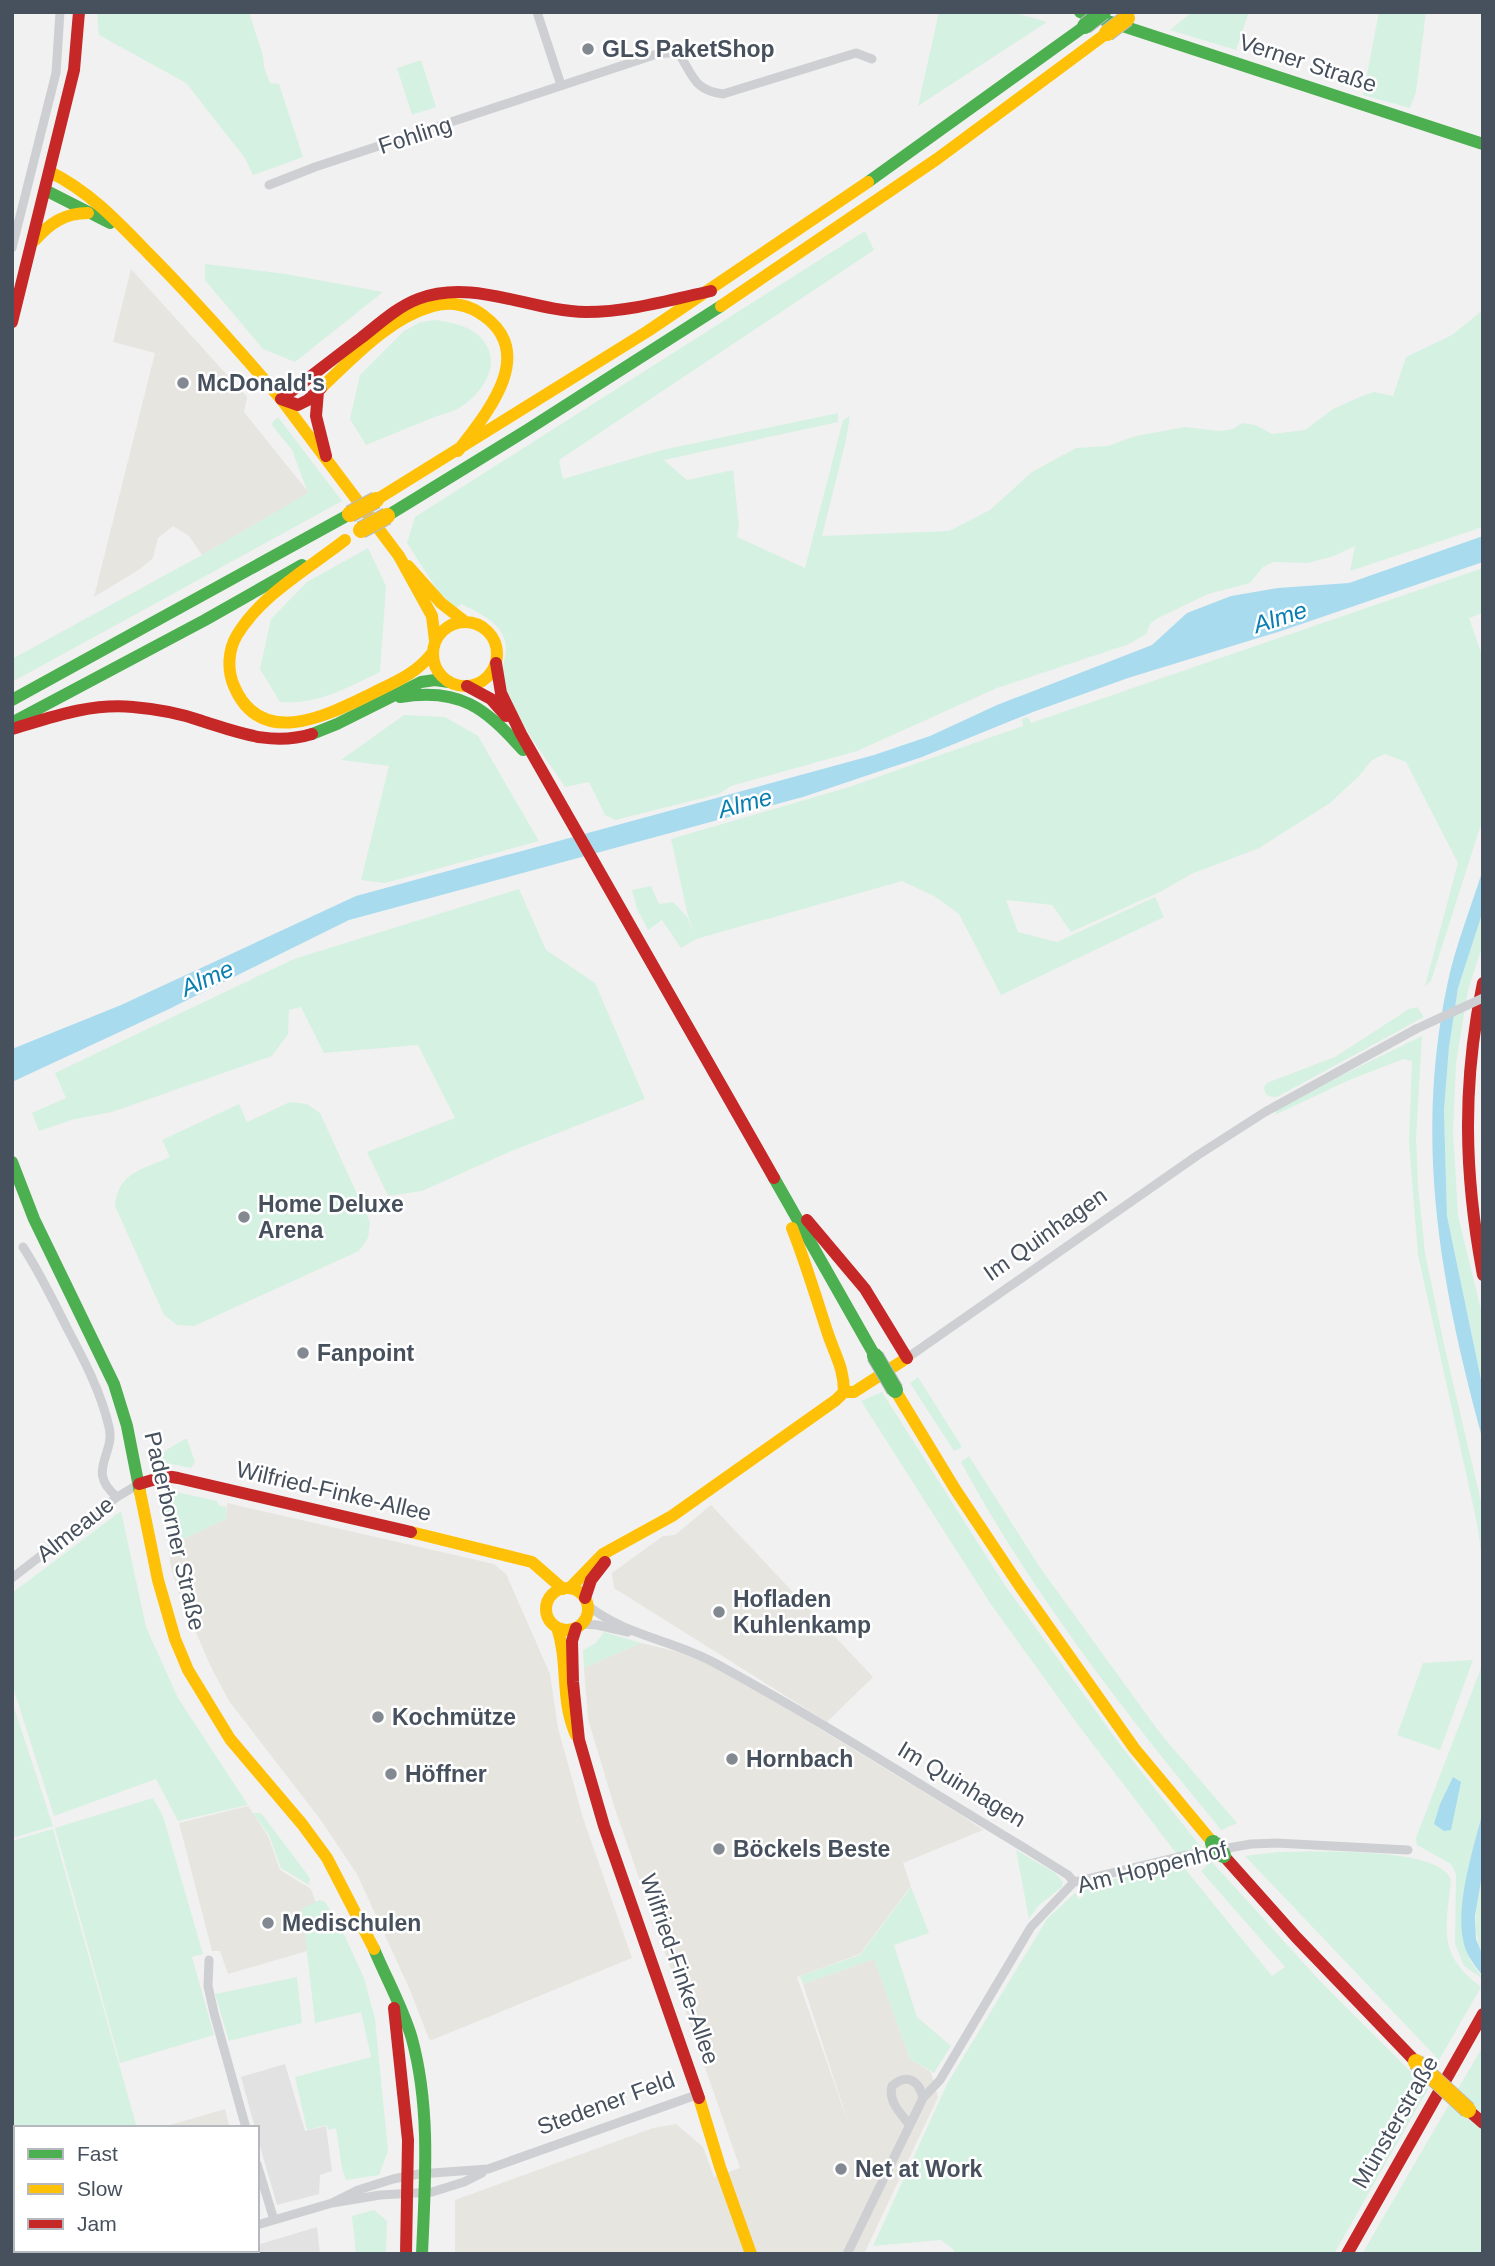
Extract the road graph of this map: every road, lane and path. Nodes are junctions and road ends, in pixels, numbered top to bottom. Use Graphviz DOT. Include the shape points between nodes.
graph roads {
  1 [pos="60,12"];
  2 [pos="79,12"];
  3 [pos="537,12"];
  4 [pos="1103,12"];
  5 [pos="1130,15"];
  6 [pos="1082,19"];
  7 [pos="872,59"];
  8 [pos="561,85"];
  9 [pos="1483,144"];
  10 [pos="50,173"];
  11 [pos="269,186"];
  12 [pos="46,190"];
  13 [pos="92,213"];
  14 [pos="124,230"];
  15 [pos="33,242"];
  16 [pos="12,248"];
  17 [pos="711,290"];
  18 [pos="12,322"];
  19 [pos="318,391"];
  20 [pos="281,399"];
  21 [pos="458,451"];
  22 [pos="326,456"];
  23 [pos="345,540"];
  24 [pos="399,556"];
  25 [pos="464,621"];
  26 [pos="434,646"];
  27 [pos="496,663"];
  28 [pos="449,682"];
  29 [pos="467,686"];
  30 [pos="384,700"];
  31 [pos="12,701"];
  32 [pos="12,722"];
  33 [pos="12,729"];
  34 [pos="521,734"];
  35 [pos="538,764"];
  36 [pos="1483,983"];
  37 [pos="1483,998"];
  38 [pos="12,1162"];
  39 [pos="771,1174"];
  40 [pos="23,1247"];
  41 [pos="1483,1275"];
  42 [pos="907,1358"];
  43 [pos="844,1392"];
  44 [pos="139,1483"];
  45 [pos="117,1497"];
  46 [pos="650,1530"];
  47 [pos="519,1559"];
  48 [pos="12,1578"];
  49 [pos="567,1589"];
  50 [pos="550,1598"];
  51 [pos="586,1602"];
  52 [pos="579,1626"];
  53 [pos="557,1627"];
  54 [pos="637,1633"];
  55 [pos="579,1740"];
  56 [pos="1408,1850"];
  57 [pos="1074,1882"];
  58 [pos="209,1960"];
  59 [pos="393,1997"];
  60 [pos="1483,2014"];
  61 [pos="699,2094"];
  62 [pos="923,2098"];
  63 [pos="1483,2123"];
  64 [pos="909,2124"];
  65 [pos="245,2126"];
  66 [pos="488,2169"];
  67 [pos="259,2171"];
  68 [pos="426,2174"];
  69 [pos="408,2176"];
  70 [pos="425,2193"];
  71 [pos="407,2194"];
  72 [pos="331,2203"];
  73 [pos="274,2220"];
  74 [pos="259,2224"];
  75 [pos="406,2254"];
  76 [pos="422,2254"];
  77 [pos="751,2254"];
  78 [pos="847,2254"];
  79 [pos="1347,2254"];
  1 -- 16 [label="street" via="56,72"];
  2 -- 10 [label="main road" via="74,70"];
  3 -- 8 [label="street"];
  4 -- 6 [label="main road, bridge"];
  5 -- 23 [label="main road, bridge" via="939,158 706,316 518,438"];
  6 -- 9 [label="main road, Verner Straße"];
  6 -- 17 [label="main road" via="950,126"];
  7 -- 8 [label="street, Fohling" via="856,53 723,94 696,85 678,52 657,54"];
  8 -- 11 [label="street, Fohling"];
  10 -- 12 [label="main road"];
  10 -- 14 [label="main road" via="86,193"];
  12 -- 13 [label="main road"];
  12 -- 15 [label="main road"];
  13 -- 14 [label="main road"];
  13 -- 15 [label="main road" via="62,216"];
  14 -- 20 [label="main road" via="167,270"];
  15 -- 18 [label="main road"];
  17 -- 20 [label="main road" via="596,312 549,308 477,292 433,294 393,313"];
  17 -- 21 [label="main road"];
  19 -- 20 [label="main road" via="298,405"];
  19 -- 21 [label="main road" via="411,314 443,303 474,309 500,334 507,369 500,391"];
  19 -- 22 [label="main road" via="316,416"];
  20 -- 22 [label="main road"];
  21 -- 31 [label="main road, bridge"];
  22 -- 24 [label="main road"];
  23 -- 26 [label="main road" via="256,611 236,638 229,670 245,706 276,723 319,719 415,672"];
  23 -- 32 [label="main road"];
  24 -- 25 [label="main road" via="442,606"];
  24 -- 26 [label="main road" via="432,616"];
  25 -- 26 [label="main road" via="448,626"];
  25 -- 27 [label="main road" via="491,635"];
  26 -- 28 [label="main road" via="436,668"];
  27 -- 29 [label="main road" via="486,678"];
  27 -- 34 [label="main road" via="501,693"];
  28 -- 29 [label="main road"];
  28 -- 30 [label="main road" via="421,682"];
  29 -- 34 [label="main road" via="491,699"];
  30 -- 33 [label="main road" via="314,733 282,740 253,737 173,713 121,706 79,709"];
  30 -- 35 [label="main road" via="423,694 467,702 486,712"];
  34 -- 35 [label="main road"];
  35 -- 39 [label="main road"];
  36 -- 41 [label="main road" via="1467,1074 1466,1119 1466,1166"];
  37 -- 42 [label="street, Im Quinhagen, bridge" via="1416,1028 1265,1112"];
  38 -- 44 [label="main road, Paderborner Straße" via="40,1232 114,1384"];
  39 -- 42 [label="main road" via="865,1289"];
  39 -- 43 [label="main road" via="809,1270 845,1378"];
  39 -- 63 [label="main road, bridge" via="955,1489 1134,1748 1305,1947 1416,2062"];
  40 -- 45 [label="street, Paderborner Straße" via="99,1396 111,1434 102,1476"];
  42 -- 43 [label="main road, Im Quinhagen" via="861,1388"];
  43 -- 46 [label="main road, Im Quinhagen"];
  44 -- 45 [label="street, Almeaue"];
  44 -- 47 [label="main road, Wilfried-Finke-Allee" via="166,1476 178,1478"];
  44 -- 59 [label="main road, Paderborner Straße" via="158,1580 188,1670 230,1739 327,1858 367,1933"];
  45 -- 48 [label="street, Almeaue"];
  46 -- 49 [label="main road, Im Quinhagen" via="603,1554"];
  46 -- 51 [label="main road, Im Quinhagen" via="602,1565 588,1585"];
  47 -- 49 [label="main road, Wilfried-Finke-Allee" via="532,1562"];
  47 -- 50 [label="main road"];
  49 -- 50 [label="main road"];
  49 -- 51 [label="main road" via="577,1591"];
  50 -- 53 [label="main road" via="547,1613"];
  51 -- 52 [label="main road" via="587,1615"];
  51 -- 54 [label="street, Im Quinhagen" via="603,1618"];
  52 -- 53 [label="main road"];
  52 -- 54 [label="street, Im Quinhagen"];
  52 -- 55 [label="main road, Wilfried-Finke-Allee" via="572,1646"];
  53 -- 55 [label="main road, Wilfried-Finke-Allee" via="569,1722"];
  54 -- 57 [label="street, Im Quinhagen" via="702,1657 769,1694"];
  55 -- 61 [label="main road, Wilfried-Finke-Allee" via="604,1826"];
  56 -- 57 [label="street, Am Hoppenhof" via="1251,1844"];
  57 -- 62 [label="street, Am Hoppenhof" via="1031,1927 940,2080"];
  58 -- 65 [label="street" via="208,1986"];
  59 -- 68 [label="main road, Paderborner Straße" via="412,2038 419,2075"];
  59 -- 69 [label="main road, Paderborner Straße"];
  60 -- 79 [label="main road, Münsterstraße"];
  61 -- 66 [label="street, Stedener Feld"];
  61 -- 77 [label="main road, Stedener Feld"];
  62 -- 64 [label="street, Am Hoppenhof"];
  62 -- 64 [label="street" via="911,2079 900,2080 891,2089 893,2102"];
  64 -- 78 [label="street, Am Hoppenhof"];
  66 -- 68 [label="street, Stedener Feld"];
  66 -- 70 [label="street, Stedener Feld" via="464,2182"];
  67 -- 73 [label="street"];
  68 -- 69 [label="street, Stedener Feld"];
  68 -- 70 [label="main road, Paderborner Straße"];
  69 -- 71 [label="main road, Paderborner Straße"];
  69 -- 72 [label="street, Stedener Feld"];
  70 -- 71 [label="street, Stedener Feld"];
  70 -- 76 [label="main road, Paderborner Straße"];
  71 -- 72 [label="street, Stedener Feld"];
  71 -- 75 [label="main road, Paderborner Straße"];
  72 -- 73 [label="street"];
  73 -- 74 [label="street"];
}
